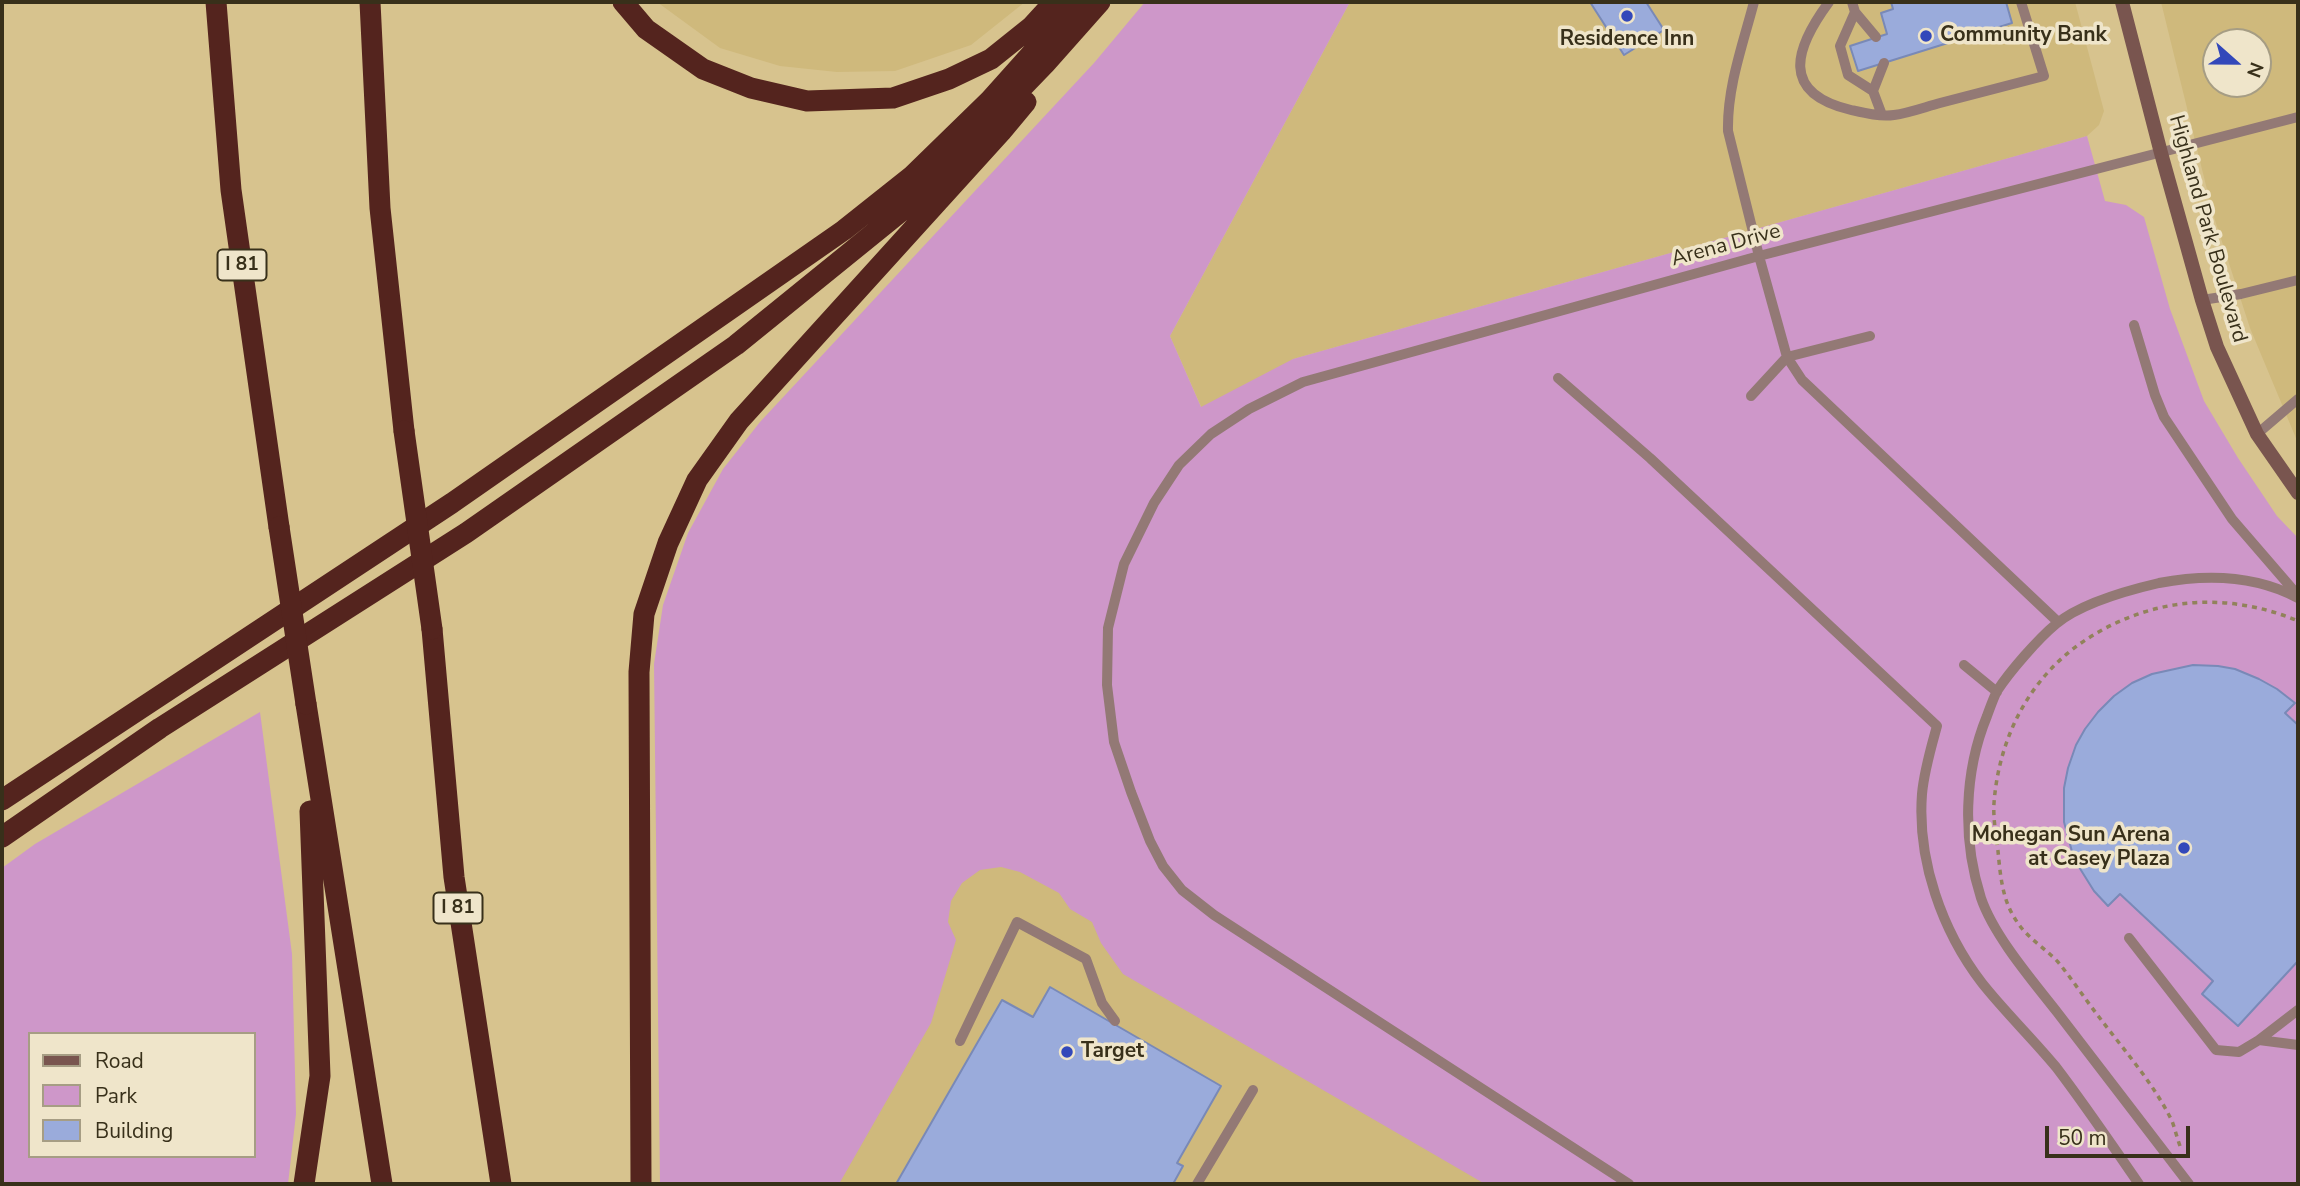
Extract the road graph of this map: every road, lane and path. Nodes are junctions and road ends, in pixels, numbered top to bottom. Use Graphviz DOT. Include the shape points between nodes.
graph roads {
  1 [pos="216,2"];
  2 [pos="370,2"];
  3 [pos="623,2"];
  4 [pos="1054,2"];
  5 [pos="1075,2"];
  6 [pos="1100,2"];
  7 [pos="1107,2"];
  8 [pos="1754,2"];
  9 [pos="1829,2"];
  10 [pos="2021,2"];
  11 [pos="2122,2"];
  12 [pos="1854,7"];
  13 [pos="1876,37"];
  14 [pos="1884,62"];
  15 [pos="1873,91"];
  16 [pos="1882,115"];
  17 [pos="2298,117"];
  18 [pos="2161,153"];
  19 [pos="1759,256"];
  20 [pos="2298,280"];
  21 [pos="2202,300"];
  22 [pos="2134,325"];
  23 [pos="1870,335"];
  24 [pos="1787,357"];
  25 [pos="1558,378"];
  26 [pos="1751,396"];
  27 [pos="2298,399"];
  28 [pos="2258,434"];
  29 [pos="2298,493"];
  30 [pos="2298,597"];
  31 [pos="2298,621"];
  32 [pos="2058,622"];
  33 [pos="1965,665"];
  34 [pos="1997,692"];
  35 [pos="306,711"];
  36 [pos="2,800"];
  37 [pos="2,837"];
  38 [pos="2129,938"];
  39 [pos="2298,1010"];
  40 [pos="1115,1021"];
  41 [pos="960,1041"];
  42 [pos="2259,1041"];
  43 [pos="2298,1045"];
  44 [pos="1254,1090"];
  45 [pos="2181,1149"];
  46 [pos="304,1184"];
  47 [pos="382,1184"];
  48 [pos="501,1184"];
  49 [pos="641,1184"];
  50 [pos="1197,1184"];
  51 [pos="1629,1184"];
  52 [pos="2139,1184"];
  53 [pos="2189,1184"];
  1 -- 35 [label="highway, I 81, bridge" via="231,190"];
  2 -- 48 [label="highway, I 81, bridge" via="380,208 404,431 432,629 454,877"];
  3 -- 4 [label="highway" via="646,29 703,69 751,88 807,102 893,98 949,79 991,59"];
  5 -- 36 [label="highway" via="990,100 912,176 844,230 452,503"];
  6 -- 37 [label="highway" via="910,204 736,345 466,533 160,728"];
  7 -- 49 [label="highway" via="1002,132 739,421 697,480 668,543 644,614 639,672"];
  8 -- 19 [label="lane" via="1731,92 1728,131"];
  9 -- 16 [label="lane" via="1811,27 1801,76 1820,98"];
  10 -- 16 [label="lane" via="2044,76"];
  11 -- 18 [label="main road, Highland Park Boulevard"];
  12 -- 13 [label="lane"];
  12 -- 15 [label="lane" via="1840,46 1848,75"];
  14 -- 15 [label="lane"];
  15 -- 16 [label="lane"];
  17 -- 18 [label="lane, Arena Drive"];
  18 -- 19 [label="lane, Arena Drive"];
  18 -- 21 [label="main road, Highland Park Boulevard"];
  19 -- 24 [label="lane"];
  19 -- 51 [label="lane, Arena Drive" via="1303,382 1249,409 1179,464 1124,564 1108,628 1107,685 1114,742 1150,841 1182,890"];
  20 -- 21 [label="lane"];
  21 -- 28 [label="main road, Highland Park Boulevard" via="2217,347"];
  22 -- 30 [label="lane" via="2164,417 2232,519"];
  23 -- 24 [label="lane"];
  24 -- 26 [label="lane"];
  24 -- 32 [label="lane" via="1802,380"];
  25 -- 52 [label="lane" via="1937,726 1922,796 1924,843 1932,883 1951,934 1981,981 2055,1067"];
  27 -- 28 [label="lane"];
  28 -- 29 [label="main road, Highland Park Boulevard"];
  30 -- 32 [label="lane" via="2239,579 2179,579 2098,601"];
  31 -- 45 [label="path" via="2275,611 2219,601 2190,602 2126,618 2099,631 2048,670 2011,730 1999,764 1993,806 2004,893 2013,916 2032,941 2056,961 2130,1059 2166,1109"];
  32 -- 34 [label="lane"];
  33 -- 34 [label="lane"];
  34 -- 53 [label="lane" via="1980,732 1968,802 1981,898 2009,947"];
  35 -- 46 [label="highway" via="320,1076"];
  35 -- 47 [label="highway, I 81"];
  38 -- 42 [label="lane" via="2217,1050 2239,1052"];
  39 -- 42 [label="lane"];
  40 -- 41 [label="lane" via="1102,1003 1086,960 1017,922"];
  42 -- 43 [label="lane"];
  44 -- 50 [label="lane"];
}
